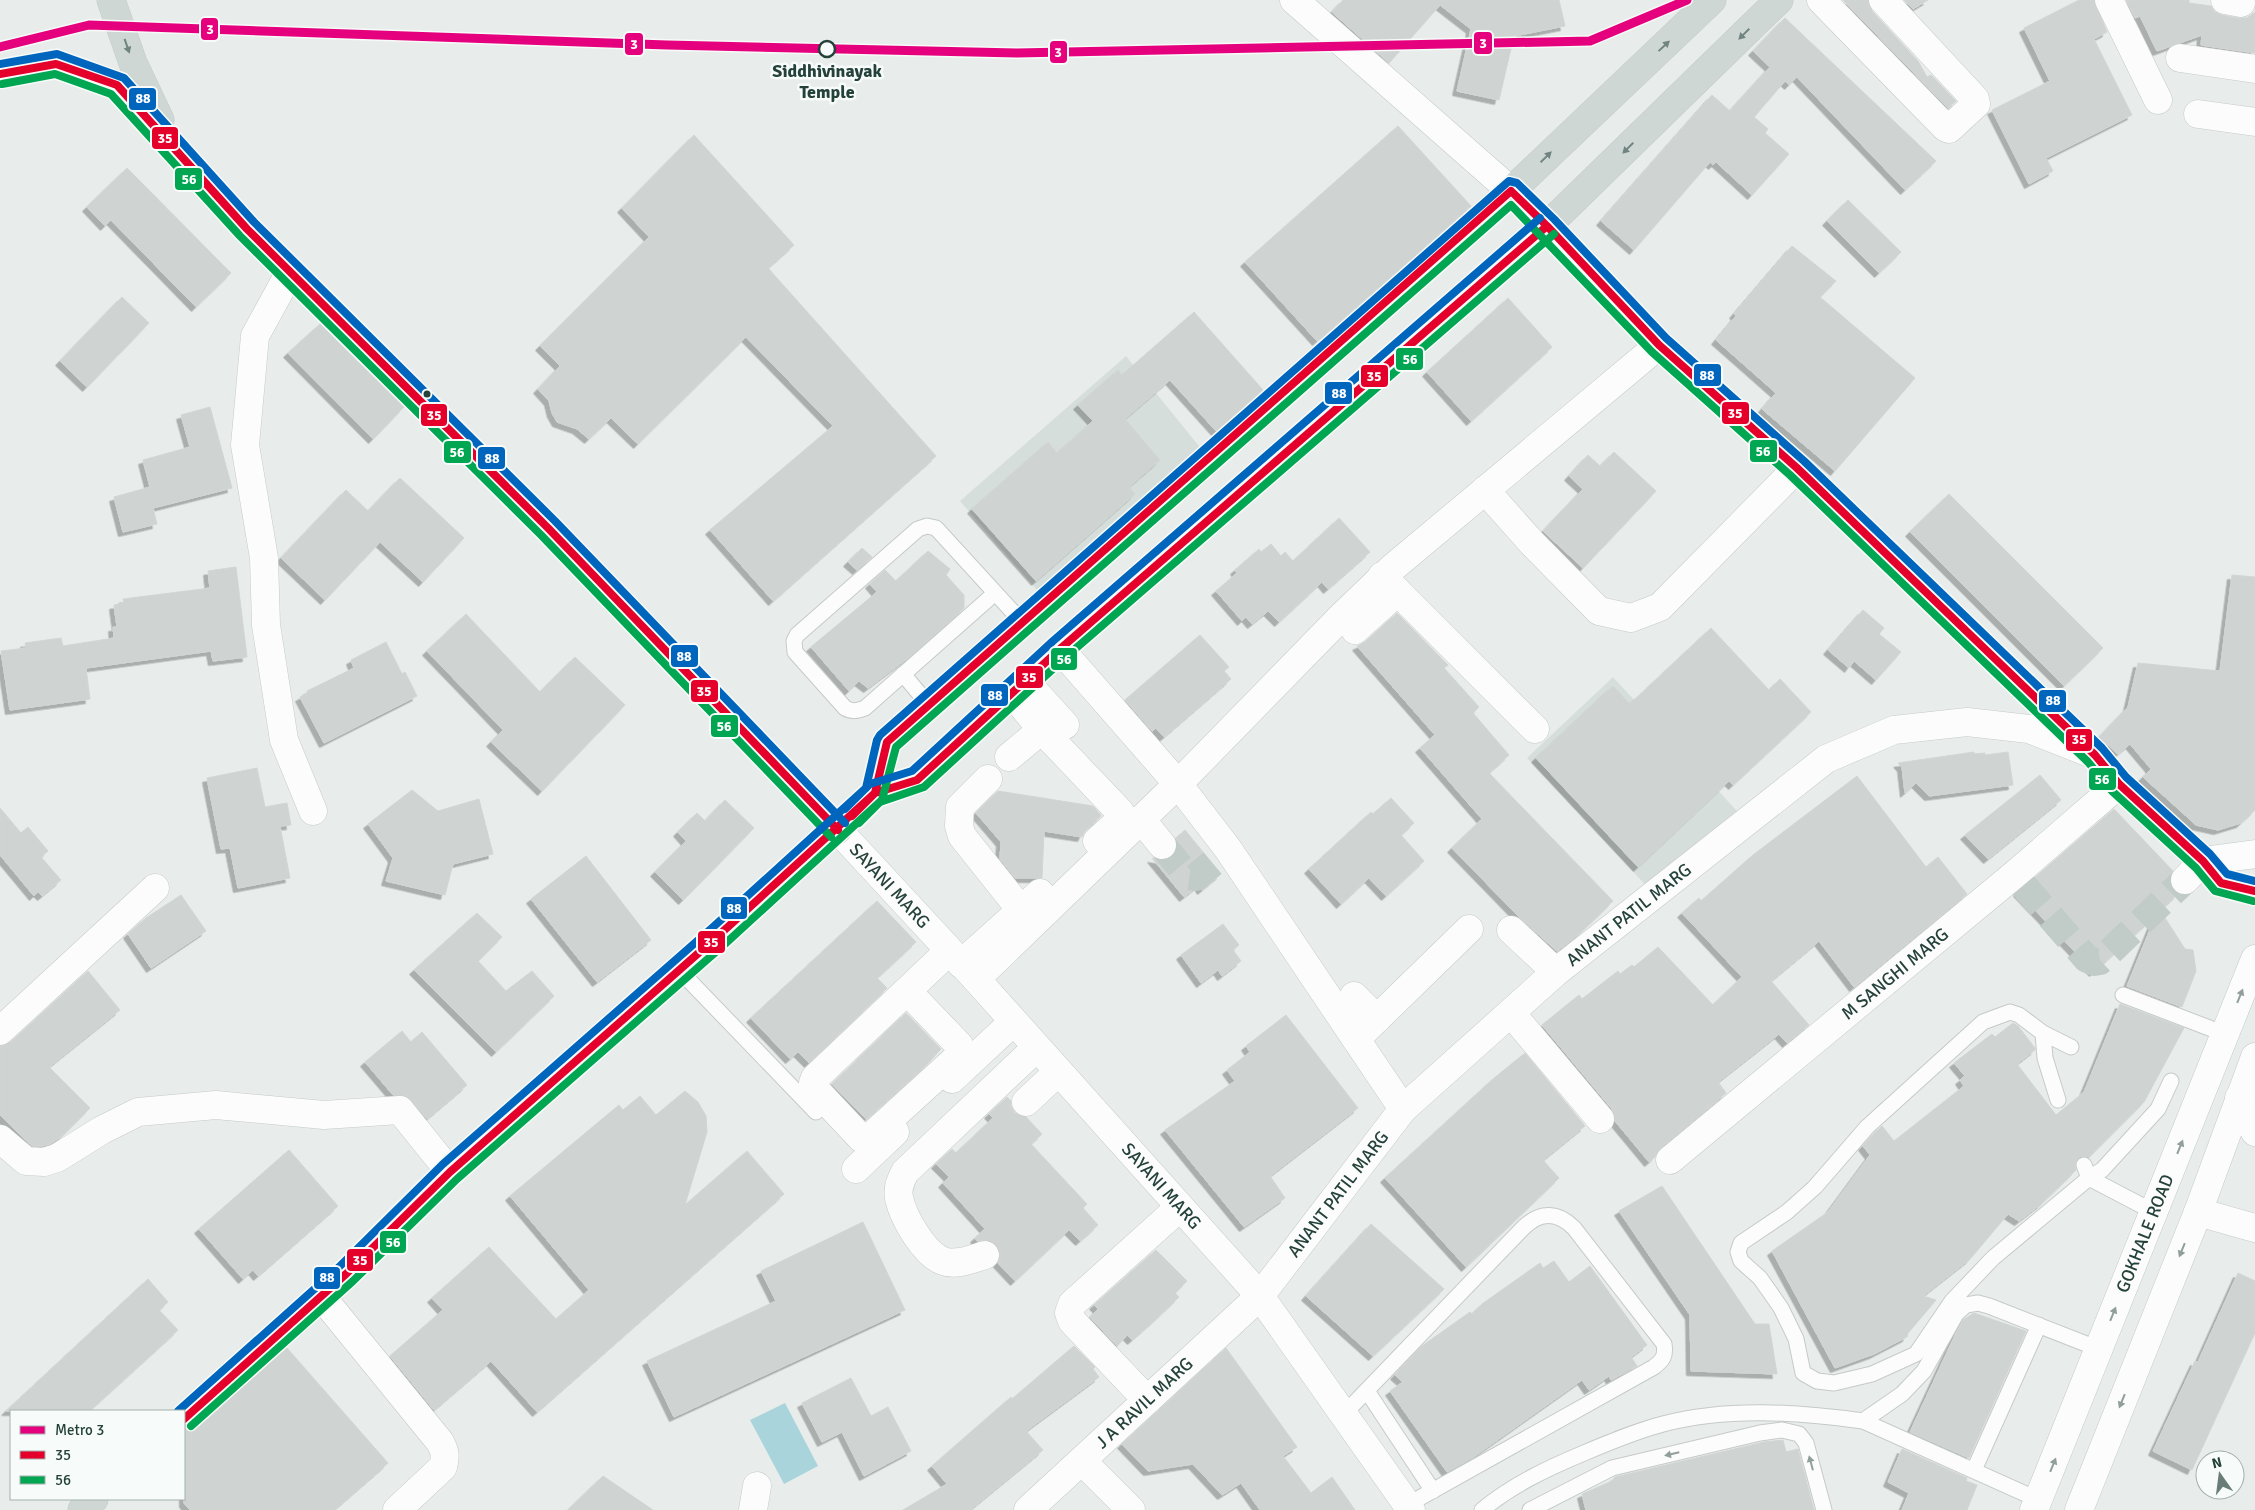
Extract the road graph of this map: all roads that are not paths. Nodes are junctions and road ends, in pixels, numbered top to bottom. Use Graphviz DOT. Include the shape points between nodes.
graph roads {
  1 [pos="111,0"];
  2 [pos="1294,0"];
  3 [pos="1712,0"];
  4 [pos="1778,0"];
  5 [pos="1822,0"];
  6 [pos="1883,0"];
  7 [pos="2109,0"];
  8 [pos="2180,58"];
  9 [pos="2255,69"];
  10 [pos="0,74"];
  11 [pos="2158,100"];
  12 [pos="2198,114"];
  13 [pos="2255,122"];
  14 [pos="175,151"];
  15 [pos="1511,191"];
  16 [pos="1547,226"];
  17 [pos="290,272"];
  18 [pos="1659,345"];
  19 [pos="1798,468"];
  20 [pos="1485,490"];
  21 [pos="1390,584"];
  22 [pos="994,594"];
  23 [pos="1022,622"];
  24 [pos="1060,649"];
  25 [pos="904,674"];
  26 [pos="1018,687"];
  27 [pos="928,704"];
  28 [pos="1055,724"];
  29 [pos="1535,729"];
  30 [pos="2095,755"];
  31 [pos="1009,758"];
  32 [pos="988,780"];
  33 [pos="1178,784"];
  34 [pos="2119,784"];
  35 [pos="875,793"];
  36 [pos="313,811"];
  37 [pos="1141,819"];
  38 [pos="838,830"];
  39 [pos="1162,845"];
  40 [pos="2255,854"];
  41 [pos="2204,861"];
  42 [pos="2184,880"];
  43 [pos="155,888"];
  44 [pos="2255,891"];
  45 [pos="1021,910"];
  46 [pos="1470,929"];
  47 [pos="1511,930"];
  48 [pos="2255,959"];
  49 [pos="962,965"];
  50 [pos="679,970"];
  51 [pos="1556,972"];
  52 [pos="907,991"];
  53 [pos="2123,995"];
  54 [pos="1354,996"];
  55 [pos="1511,1013"];
  56 [pos="1377,1019"];
  57 [pos="1013,1022"];
  58 [pos="0,1031"];
  59 [pos="2043,1033"];
  60 [pos="2225,1034"];
  61 [pos="1356,1039"];
  62 [pos="2071,1047"];
  63 [pos="1036,1048"];
  64 [pos="2255,1057"];
  65 [pos="1058,1072"];
  66 [pos="2171,1081"];
  67 [pos="2239,1098"];
  68 [pos="2058,1100"];
  69 [pos="1026,1102"];
  70 [pos="1403,1109"];
  71 [pos="816,1112"];
  72 [pos="1600,1120"];
  73 [pos="2255,1132"];
  74 [pos="0,1139"];
  75 [pos="1670,1160"];
  76 [pos="856,1169"];
  77 [pos="450,1172"];
  78 [pos="2086,1172"];
  79 [pos="1180,1207"];
  80 [pos="2154,1212"];
  81 [pos="2198,1212"];
  82 [pos="2255,1228"];
  83 [pos="985,1255"];
  84 [pos="321,1296"];
  85 [pos="1260,1296"];
  86 [pos="2039,1325"];
  87 [pos="2099,1348"];
  88 [pos="1366,1390"];
  89 [pos="1147,1400"];
  90 [pos="1343,1414"];
  91 [pos="185,1418"];
  92 [pos="1863,1421"];
  93 [pos="1082,1461"];
  94 [pos="1974,1470"];
  95 [pos="1432,1491"];
  96 [pos="93,1500"];
  97 [pos="2037,1505"];
  98 [pos="1409,1508"];
  99 [pos="82,1510"];
  100 [pos="397,1510"];
  101 [pos="1028,1510"];
  102 [pos="1131,1510"];
  103 [pos="1482,1510"];
  104 [pos="1530,1510"];
  105 [pos="1824,1510"];
  106 [pos="2079,1510"];
  1 -- 14 [label="main road, one-way" via="132,63"];
  2 -- 15 [label="street"];
  15 -- 3 [label="main road, one-way"];
  4 -- 16 [label="main road, one-way"];
  5 -- 6 [label="street" via="1944,127 1950,129 1976,104 1975,99"];
  7 -- 11 [label="street"];
  8 -- 9 [label="street"];
  10 -- 14 [label="main road, SAYANI MARG" via="56,64 117,85"];
  12 -- 13 [label="street"];
  14 -- 17 [label="main road, SAYANI MARG"];
  15 -- 16 [label="street"];
  15 -- 23 [label="main road"];
  16 -- 18 [label="street"];
  16 -- 24 [label="main road"];
  17 -- 36 [label="street" via="255,336 245,444 264,558 266,625 284,740"];
  17 -- 38 [label="main road, SAYANI MARG" via="548,528"];
  18 -- 19 [label="street"];
  18 -- 20 [label="street"];
  19 -- 20 [label="street" via="1660,607 1631,618 1599,611"];
  19 -- 30 [label="street"];
  20 -- 21 [label="street"];
  21 -- 29 [label="street"];
  21 -- 33 [label="street" via="1352,626"];
  22 -- 23 [label="lane"];
  22 -- 25 [label="lane"];
  22 -- 25 [label="lane" via="936,528 918,528 794,641 795,652 849,711 864,708"];
  23 -- 27 [label="main road"];
  24 -- 26 [label="main road"];
  24 -- 33 [label="street"];
  25 -- 27 [label="lane"];
  26 -- 28 [label="street"];
  26 -- 35 [label="main road" via="917,780"];
  27 -- 35 [label="main road" via="887,742"];
  28 -- 31 [label="street"];
  28 -- 45 [label="street" via="1120,812 1119,821"];
  30 -- 34 [label="street"];
  30 -- 51 [label="street, ANANT PATIL MARG" via="2028,729 1967,722 1894,730 1826,759"];
  32 -- 45 [label="street" via="960,807 959,826 962,836"];
  33 -- 37 [label="street"];
  33 -- 61 [label="street" via="1222,855"];
  34 -- 41 [label="street"];
  34 -- 75 [label="street, M SANGHI MARG" via="2019,880"];
  35 -- 38 [label="main road"];
  37 -- 39 [label="street"];
  37 -- 49 [label="street"];
  38 -- 49 [label="street, SAYANI MARG"];
  38 -- 50 [label="main road"];
  40 -- 41 [label="street"];
  41 -- 42 [label="street"];
  41 -- 44 [label="street" via="2221,883"];
  43 -- 58 [label="street"];
  45 -- 49 [label="street"];
  46 -- 56 [label="street"];
  47 -- 51 [label="street"];
  60 -- 48 [label="street, GOKHALE ROAD, one-way"];
  49 -- 52 [label="street"];
  49 -- 57 [label="street, SAYANI MARG"];
  50 -- 71 [label="lane"];
  50 -- 77 [label="main road"];
  51 -- 55 [label="street, ANANT PATIL MARG"];
  52 -- 52 [label="street" via="813,1083 814,1088 864,1139 869,1138 960,1052 958,1045"];
  53 -- 60 [label="lane"];
  54 -- 56 [label="street"];
  55 -- 70 [label="street, ANANT PATIL MARG"];
  55 -- 72 [label="street"];
  56 -- 61 [label="street"];
  57 -- 63 [label="street, SAYANI MARG"];
  57 -- 76 [label="street"];
  59 -- 62 [label="lane"];
  59 -- 68 [label="lane" via="2045,1058"];
  59 -- 78 [label="lane" via="2010,1012 1983,1022 1867,1127 1815,1187 1787,1212 1741,1243 1738,1252 1741,1261 1760,1278 1781,1308 1796,1339 1803,1373 1817,1381 1834,1383 1872,1374 1916,1354 1952,1301"];
  80 -- 60 [label="street, GOKHALE ROAD, one-way"];
  61 -- 70 [label="street"];
  63 -- 65 [label="street, SAYANI MARG"];
  63 -- 83 [label="street" via="905,1172 899,1184 898,1197 903,1211 926,1250 943,1261 964,1262"];
  64 -- 67 [label="street"];
  65 -- 69 [label="street"];
  65 -- 79 [label="street, SAYANI MARG"];
  66 -- 78 [label="lane" via="2158,1109 2102,1170"];
  67 -- 73 [label="street"];
  67 -- 81 [label="street"];
  70 -- 85 [label="street, ANANT PATIL MARG"];
  74 -- 77 [label="street" via="26,1161 44,1162 57,1158 138,1112 216,1105 324,1115 400,1110"];
  77 -- 84 [label="main road"];
  78 -- 80 [label="lane"];
  79 -- 85 [label="street, SAYANI MARG"];
  79 -- 89 [label="street" via="1072,1304 1069,1313 1072,1321"];
  87 -- 80 [label="street, GOKHALE ROAD, one-way"];
  81 -- 82 [label="street"];
  81 -- 106 [label="street, one-way"];
  84 -- 91 [label="main road"];
  84 -- 100 [label="street" via="445,1451 443,1467"];
  85 -- 89 [label="street, J A RAVIL MARG"];
  85 -- 90 [label="street, SAYANI MARG"];
  86 -- 87 [label="lane"];
  86 -- 92 [label="lane" via="1989,1306 1978,1303 1966,1305 1956,1314 1924,1371 1902,1394"];
  86 -- 94 [label="lane"];
  97 -- 87 [label="street, GOKHALE ROAD, one-way"];
  88 -- 90 [label="lane"];
  88 -- 95 [label="lane"];
  88 -- 95 [label="lane" via="1524,1227 1532,1220 1557,1215 1574,1228 1664,1344 1663,1360 1654,1367"];
  89 -- 93 [label="street, J A RAVIL MARG"];
  90 -- 98 [label="street, SAYANI MARG"];
  92 -- 94 [label="lane"];
  92 -- 103 [label="lane" via="1814,1414 1740,1413 1663,1424 1552,1466"];
  93 -- 101 [label="street, J A RAVIL MARG"];
  93 -- 102 [label="street"];
  94 -- 97 [label="lane"];
  95 -- 98 [label="lane"];
  96 -- 99 [label="main road"];
  105 -- 104 [label="lane, one-way" via="1806,1443 1799,1434 1782,1430 1612,1468"];
}
